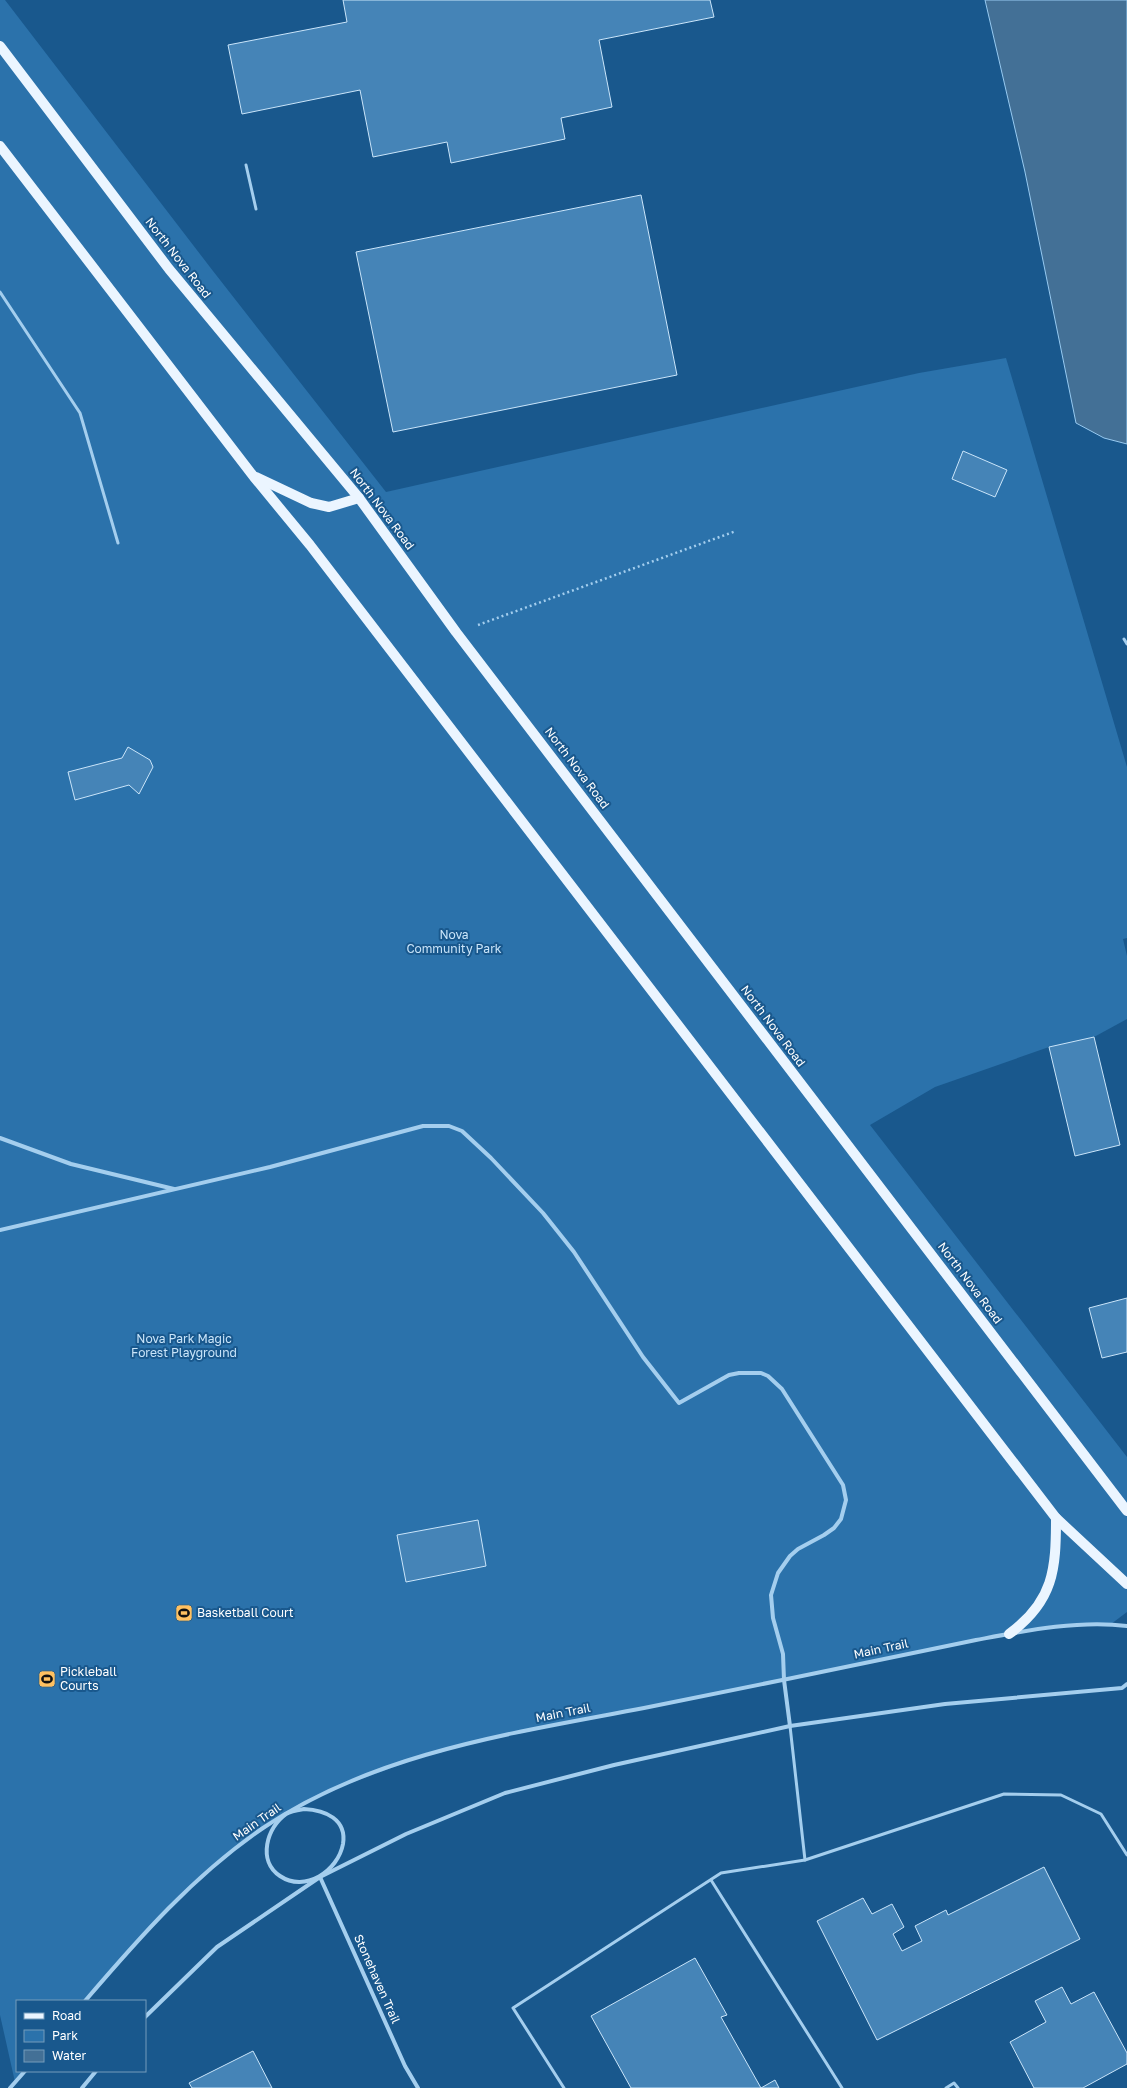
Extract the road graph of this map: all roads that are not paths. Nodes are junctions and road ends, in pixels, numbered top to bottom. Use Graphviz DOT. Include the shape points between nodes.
graph roads {
  1 [pos="0,46"];
  2 [pos="0,146"];
  3 [pos="246,165"];
  4 [pos="256,209"];
  5 [pos="0,292"];
  6 [pos="254,477"];
  7 [pos="359,498"];
  8 [pos="118,543"];
  9 [pos="1124,639"];
  10 [pos="1127,644"];
  11 [pos="0,1138"];
  12 [pos="176,1189"];
  13 [pos="0,1230"];
  14 [pos="1127,1511"];
  15 [pos="1056,1518"];
  16 [pos="1127,1584"];
  17 [pos="1127,1626"];
  18 [pos="1009,1634"];
  19 [pos="784,1680"];
  20 [pos="1127,1684"];
  21 [pos="790,1726"];
  22 [pos="287,1813"];
  23 [pos="1127,1855"];
  24 [pos="805,1860"];
  25 [pos="320,1877"];
  26 [pos="711,1880"];
  27 [pos="86,2000"];
  28 [pos="146,2016"];
  29 [pos="24,2072"];
  30 [pos="95,2072"];
  31 [pos="10,2088"];
  32 [pos="82,2088"];
  33 [pos="418,2088"];
  34 [pos="564,2088"];
  35 [pos="842,2088"];
  36 [pos="946,2088"];
  37 [pos="958,2088"];
  1 -- 7 [label="main road, North Nova Road" via="169,269"];
  2 -- 6 [label="main road"];
  3 -- 4 [label="lane"];
  5 -- 8 [label="lane" via="80,413"];
  6 -- 7 [label="main road" via="311,503 329,507"];
  6 -- 15 [label="main road"];
  7 -- 14 [label="main road, North Nova Road" via="456,632"];
  9 -- 10 [label="lane"];
  11 -- 12 [label="street" via="71,1164"];
  12 -- 13 [label="street"];
  12 -- 19 [label="street" via="411,1129 449,1126 474,1140 543,1213 574,1252 643,1357 679,1403 729,1375 761,1373 768,1376 782,1389 838,1476 846,1500 841,1519 834,1528 790,1556 774,1584 770,1607 783,1654"];
  15 -- 16 [label="main road"];
  15 -- 18 [label="main road" via="1056,1561 1050,1583 1042,1602 1032,1615"];
  17 -- 18 [label="street, Main Trail" via="1092,1624"];
  18 -- 19 [label="street, Main Trail"];
  19 -- 21 [label="street"];
  19 -- 22 [label="street, Main Trail" via="443,1749 374,1772 328,1791"];
  20 -- 21 [label="street" via="1122,1688 945,1704"];
  21 -- 24 [label="lane"];
  21 -- 25 [label="street" via="614,1765 505,1793 406,1834"];
  22 -- 25 [label="street" via="268,1837 268,1859 272,1869 289,1881 307,1881"];
  22 -- 25 [label="street" via="304,1809 325,1811 341,1829 343,1836 340,1854"];
  22 -- 27 [label="street, Main Trail" via="248,1839 198,1880 137,1942"];
  23 -- 24 [label="lane" via="1101,1814 1061,1795 1004,1794"];
  24 -- 26 [label="lane" via="721,1873"];
  25 -- 28 [label="street" via="217,1947"];
  25 -- 33 [label="street, Stonehaven Trail" via="405,2066"];
  26 -- 34 [label="lane" via="513,2008"];
  26 -- 35 [label="lane"];
  29 -- 31 [label="street"];
  30 -- 32 [label="street"];
  36 -- 37 [label="lane" via="954,2083"];
}
